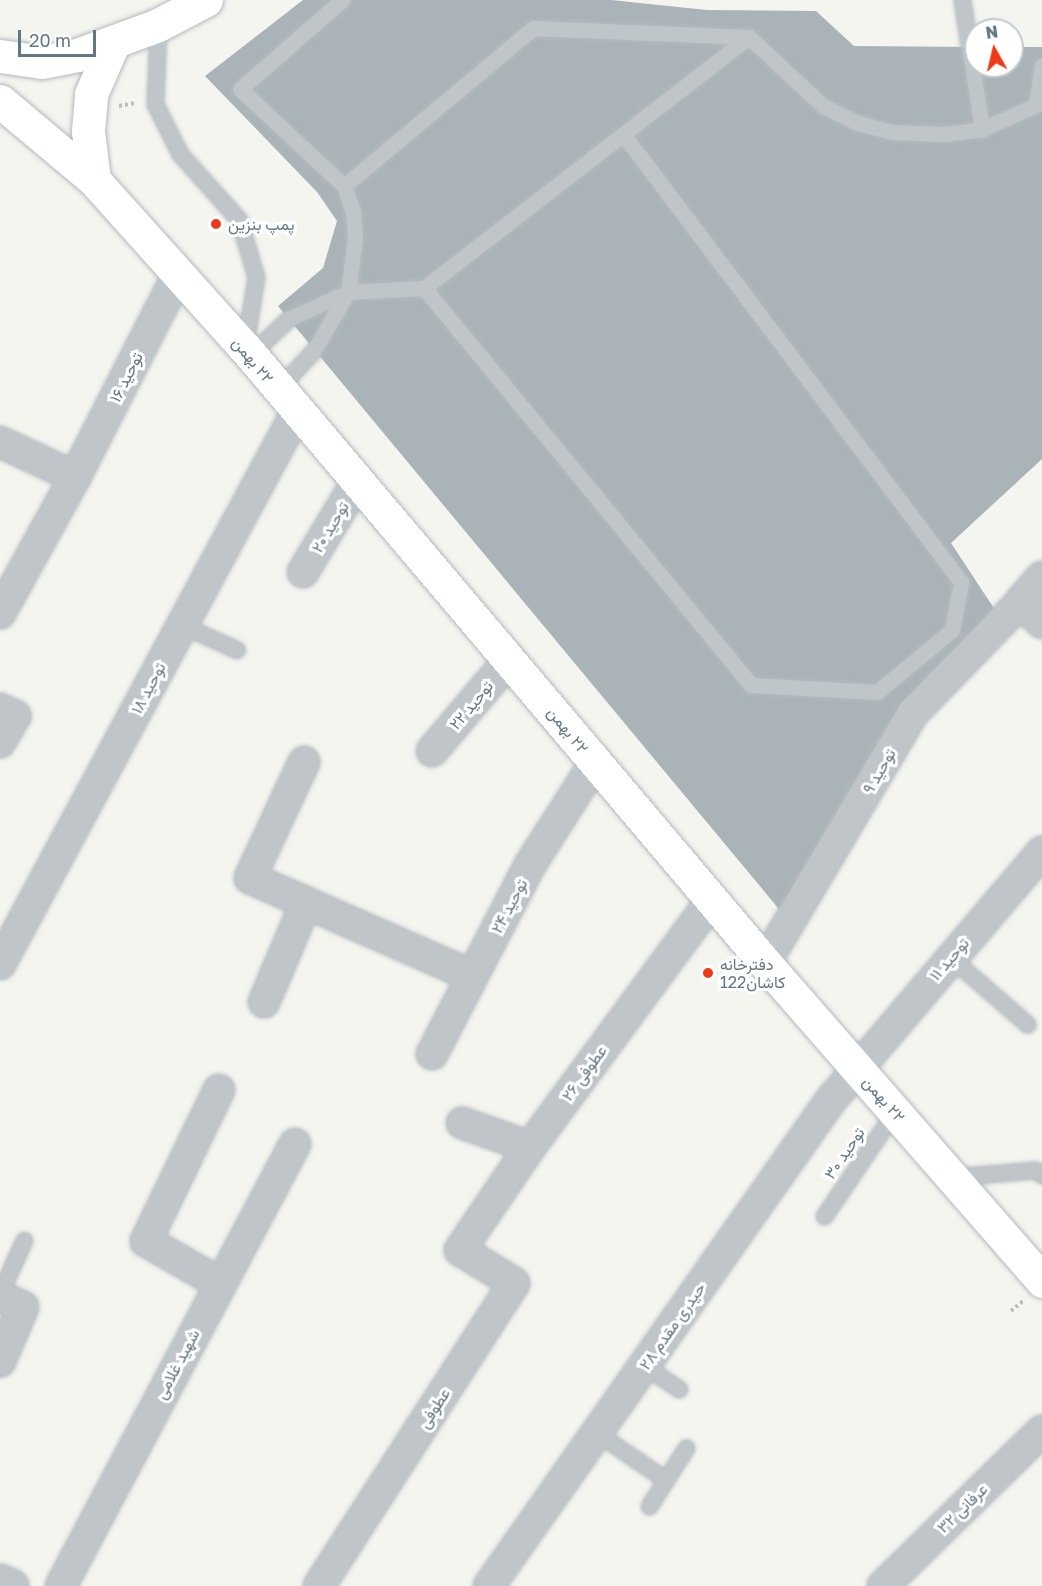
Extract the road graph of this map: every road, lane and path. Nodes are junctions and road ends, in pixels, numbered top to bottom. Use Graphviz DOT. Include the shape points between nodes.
graph roads {
  1 [pos="206,0"];
  2 [pos="342,0"];
  3 [pos="962,0"];
  4 [pos="158,25"];
  5 [pos="749,37"];
  6 [pos="113,44"];
  7 [pos="0,56"];
  8 [pos="1042,65"];
  9 [pos="0,101"];
  10 [pos="982,129"];
  11 [pos="623,134"];
  12 [pos="94,180"];
  13 [pos="344,186"];
  14 [pos="177,277"];
  15 [pos="423,288"];
  16 [pos="348,292"];
  17 [pos="247,352"];
  18 [pos="287,401"];
  19 [pos="0,442"];
  20 [pos="75,477"];
  21 [pos="357,482"];
  22 [pos="303,573"];
  23 [pos="1035,600"];
  24 [pos="0,613"];
  25 [pos="182,625"];
  26 [pos="237,650"];
  27 [pos="510,659"];
  28 [pos="0,709"];
  29 [pos="0,742"];
  30 [pos="432,751"];
  31 [pos="304,762"];
  32 [pos="595,764"];
  33 [pos="1040,857"];
  34 [pos="713,899"];
  35 [pos="306,903"];
  36 [pos="951,958"];
  37 [pos="765,963"];
  38 [pos="0,964"];
  39 [pos="472,976"];
  40 [pos="264,1002"];
  41 [pos="1027,1024"];
  42 [pos="432,1054"];
  43 [pos="856,1067"];
  44 [pos="219,1090"];
  45 [pos="895,1111"];
  46 [pos="462,1123"];
  47 [pos="295,1144"];
  48 [pos="530,1147"];
  49 [pos="1042,1175"];
  50 [pos="952,1177"];
  51 [pos="824,1216"];
  52 [pos="24,1240"];
  53 [pos="460,1250"];
  54 [pos="1042,1281"];
  55 [pos="219,1282"];
  56 [pos="0,1295"];
  57 [pos="0,1361"];
  58 [pos="645,1366"];
  59 [pos="679,1389"];
  60 [pos="1042,1431"];
  61 [pos="597,1433"];
  62 [pos="686,1448"];
  63 [pos="666,1480"];
  64 [pos="649,1506"];
  65 [pos="0,1581"];
  66 [pos="11,1586"];
  67 [pos="61,1586"];
  68 [pos="319,1586"];
  69 [pos="489,1586"];
  70 [pos="883,1586"];
  1 -- 4 [label="main road"];
  2 -- 13 [label="lane" via="240,89"];
  3 -- 10 [label="lane"];
  4 -- 6 [label="main road"];
  4 -- 17 [label="lane" via="155,104 180,154 239,220 256,277"];
  5 -- 10 [label="lane" via="823,106 858,123 891,132 944,134"];
  5 -- 11 [label="lane"];
  5 -- 13 [label="lane" via="532,28"];
  6 -- 7 [label="main road" via="42,62"];
  6 -- 12 [label="main road" via="91,94 88,131"];
  8 -- 10 [label="lane" via="1036,105"];
  9 -- 12 [label="main road, ٢٢ بهمن"];
  11 -- 15 [label="lane"];
  11 -- 15 [label="lane" via="961,582 952,630 877,692 751,685"];
  12 -- 14 [label="main road, ٢٢ بهمن"];
  13 -- 16 [label="lane" via="353,212 355,238"];
  14 -- 17 [label="main road, ٢٢ بهمن"];
  14 -- 20 [label="street, توحید ۱۶"];
  15 -- 16 [label="lane"];
  16 -- 17 [label="lane" via="288,318"];
  16 -- 18 [label="lane"];
  17 -- 18 [label="main road, ٢٢ بهمن"];
  18 -- 21 [label="main road, ٢٢ بهمن"];
  18 -- 25 [label="street, توحید ۱۸"];
  19 -- 20 [label="street"];
  20 -- 24 [label="street, توحید ۱۶"];
  21 -- 22 [label="street, توحید ۲۰"];
  21 -- 27 [label="main road, ٢٢ بهمن"];
  23 -- 37 [label="street, توحید ۹" via="913,713"];
  25 -- 26 [label="lane"];
  25 -- 38 [label="street, توحید ۱۸"];
  27 -- 30 [label="street, توحید ۲۲"];
  27 -- 32 [label="main road, ٢٢ بهمن"];
  28 -- 29 [label="street" via="15,716"];
  31 -- 35 [label="street" via="250,878"];
  32 -- 34 [label="main road, ٢٢ بهمن"];
  32 -- 39 [label="street, توحید ۲۴" via="530,864"];
  33 -- 36 [label="street, توحید ۱۱"];
  34 -- 37 [label="main road, ٢٢ بهمن"];
  34 -- 48 [label="street, عطوفی ۲۶"];
  35 -- 39 [label="street"];
  35 -- 40 [label="street"];
  36 -- 41 [label="lane"];
  36 -- 43 [label="street, توحید ۱۱"];
  37 -- 43 [label="main road, ٢٢ بهمن"];
  39 -- 42 [label="street, توحید ۲۴"];
  43 -- 45 [label="main road, ٢٢ بهمن"];
  43 -- 58 [label="street, حیدری مقدم ۲۸"];
  44 -- 55 [label="street" via="146,1241"];
  45 -- 50 [label="main road, ٢٢ بهمن"];
  45 -- 51 [label="lane, توحید ۳۰"];
  46 -- 48 [label="street"];
  47 -- 55 [label="street, شهید غلامی"];
  48 -- 53 [label="street, عطوفی ۲۶"];
  49 -- 50 [label="lane" via="1036,1170"];
  50 -- 54 [label="main road, ٢٢ بهمن"];
  52 -- 56 [label="lane"];
  53 -- 68 [label="street, عطوفی" via="514,1283"];
  55 -- 67 [label="street, شهید غلامی"];
  56 -- 57 [label="street" via="24,1307"];
  58 -- 59 [label="lane"];
  58 -- 61 [label="street, حیدری مقدم ۲۸"];
  60 -- 70 [label="street, عرفانی ۳۲"];
  61 -- 63 [label="lane"];
  61 -- 69 [label="street, حیدری مقدم ۲۸"];
  62 -- 63 [label="lane"];
  63 -- 64 [label="lane"];
  65 -- 66 [label="street"];
}
